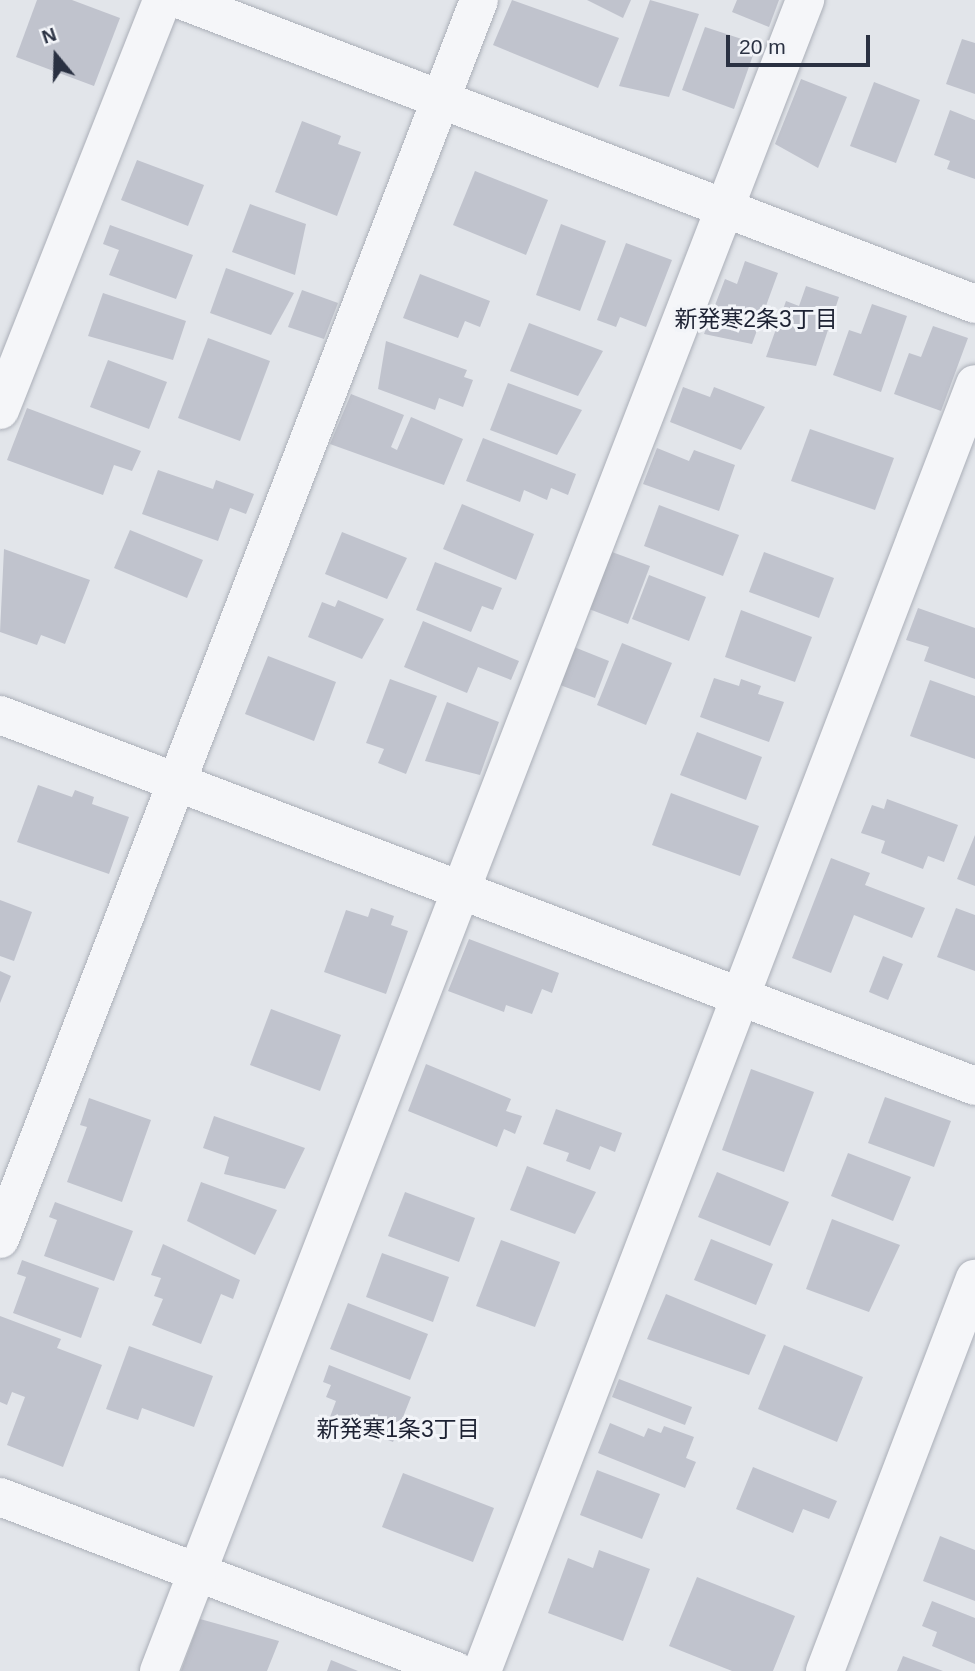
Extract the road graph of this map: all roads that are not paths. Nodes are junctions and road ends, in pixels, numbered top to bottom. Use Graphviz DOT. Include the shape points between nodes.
graph roads {
  1 [pos="162,0"];
  2 [pos="181,0"];
  3 [pos="479,0"];
  4 [pos="805,0"];
  5 [pos="439,100"];
  6 [pos="725,209"];
  7 [pos="975,304"];
  8 [pos="975,384"];
  9 [pos="0,410"];
  10 [pos="0,715"];
  11 [pos="177,780"];
  12 [pos="457,890"];
  13 [pos="738,996"];
  14 [pos="975,1086"];
  15 [pos="0,1239"];
  16 [pos="975,1279"];
  17 [pos="0,1497"];
  18 [pos="197,1570"];
  19 [pos="159,1671"];
  20 [pos="456,1671"];
  21 [pos="482,1671"];
  22 [pos="825,1671"];
  1 -- 9 [label="street"];
  2 -- 5 [label="street"];
  3 -- 5 [label="street"];
  4 -- 6 [label="street"];
  5 -- 6 [label="street"];
  5 -- 11 [label="street"];
  6 -- 7 [label="street"];
  6 -- 12 [label="street"];
  8 -- 13 [label="street"];
  10 -- 11 [label="street"];
  11 -- 12 [label="street"];
  11 -- 15 [label="street"];
  12 -- 13 [label="street"];
  12 -- 18 [label="street"];
  13 -- 14 [label="street"];
  13 -- 21 [label="street"];
  16 -- 22 [label="street"];
  17 -- 18 [label="street"];
  18 -- 19 [label="street"];
  18 -- 20 [label="street"];
}
